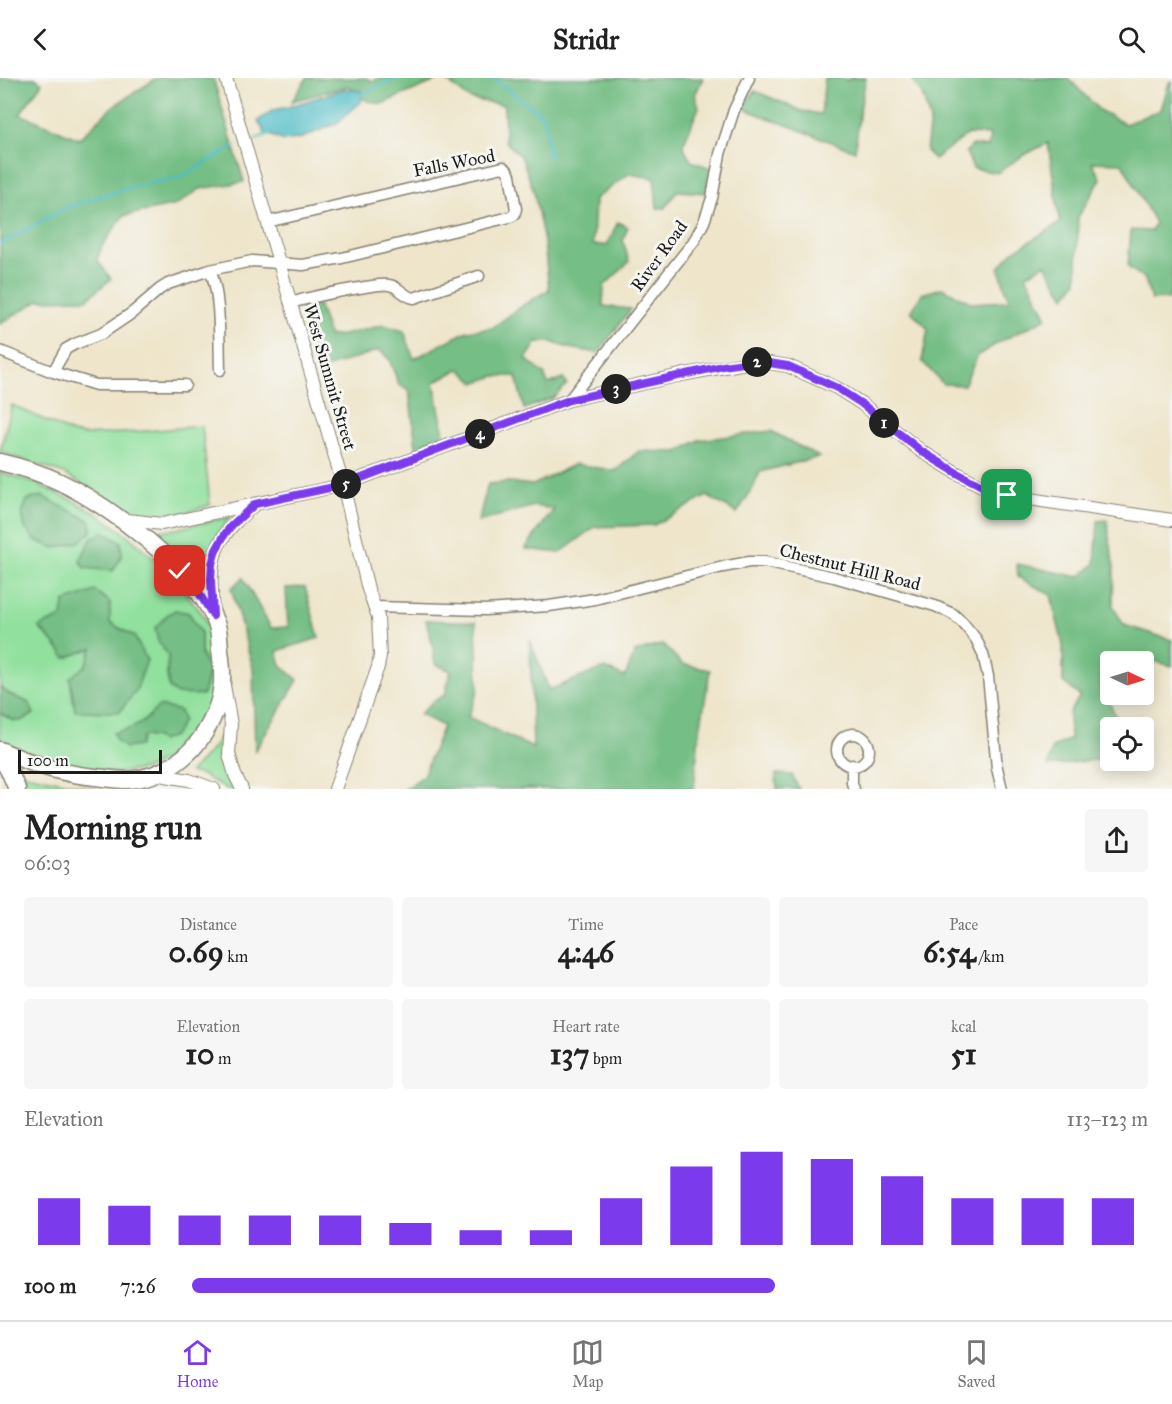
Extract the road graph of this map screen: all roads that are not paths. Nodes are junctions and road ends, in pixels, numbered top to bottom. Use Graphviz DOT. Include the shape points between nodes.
graph roads {
  1 [pos="226,78"];
  2 [pos="749,78"];
  3 [pos="267,222"];
  4 [pos="279,262"];
  5 [pos="210,270"];
  6 [pos="479,276"];
  7 [pos="290,303"];
  8 [pos="0,351"];
  9 [pos="220,370"];
  10 [pos="53,372"];
  11 [pos="185,385"];
  12 [pos="569,400"];
  13 [pos="0,462"];
  14 [pos="343,485"];
  15 [pos="255,504"];
  16 [pos="120,519"];
  17 [pos="1172,520"];
  18 [pos="374,607"];
  19 [pos="213,616"];
  20 [pos="223,677"];
  21 [pos="0,750"];
  22 [pos="0,755"];
  23 [pos="852,765"];
  24 [pos="149,776"];
  25 [pos="17,789"];
  26 [pos="119,789"];
  27 [pos="214,789"];
  28 [pos="242,789"];
  29 [pos="335,789"];
  30 [pos="854,789"];
  31 [pos="1002,789"];
  1 -- 3 [label="street, West Summit Street"];
  2 -- 12 [label="street, River Road" via="734,110 712,198 694,241"];
  3 -- 4 [label="street, West Summit Street"];
  3 -- 4 [label="street, Falls Wood" via="490,169 502,167 510,175 516,209 510,217 342,258 303,265"];
  4 -- 5 [label="street" via="252,261"];
  4 -- 7 [label="street, West Summit Street"];
  5 -- 9 [label="street" via="217,302"];
  5 -- 10 [label="street" via="168,284 101,334 66,349"];
  6 -- 7 [label="street" via="414,298 390,285"];
  7 -- 14 [label="street, West Summit Street"];
  8 -- 10 [label="street"];
  10 -- 11 [label="street" via="96,385"];
  12 -- 14 [label="street"];
  12 -- 17 [label="street" via="723,366 751,362 788,366 837,388 921,451 984,487 1007,495"];
  13 -- 16 [label="main road" via="61,482"];
  14 -- 15 [label="street"];
  14 -- 18 [label="street, West Summit Street"];
  15 -- 16 [label="street" via="162,524"];
  15 -- 19 [label="street" via="231,526 216,550 211,580"];
  16 -- 19 [label="main road" via="180,571"];
  18 -- 29 [label="street, West Summit Street" via="379,627 378,667"];
  18 -- 31 [label="street, Chestnut Hill Road" via="485,610 549,606 595,599 749,562 834,577 953,614 976,639 988,676"];
  19 -- 20 [label="main road"];
  20 -- 24 [label="main road" via="218,706 199,743 177,762"];
  20 -- 28 [label="street" via="231,724 229,754"];
  21 -- 24 [label="main road" via="69,774 115,780"];
  22 -- 25 [label="main road"];
  23 -- 30 [label="street"];
  24 -- 26 [label="main road"];
  24 -- 27 [label="street" via="193,781"];
}
